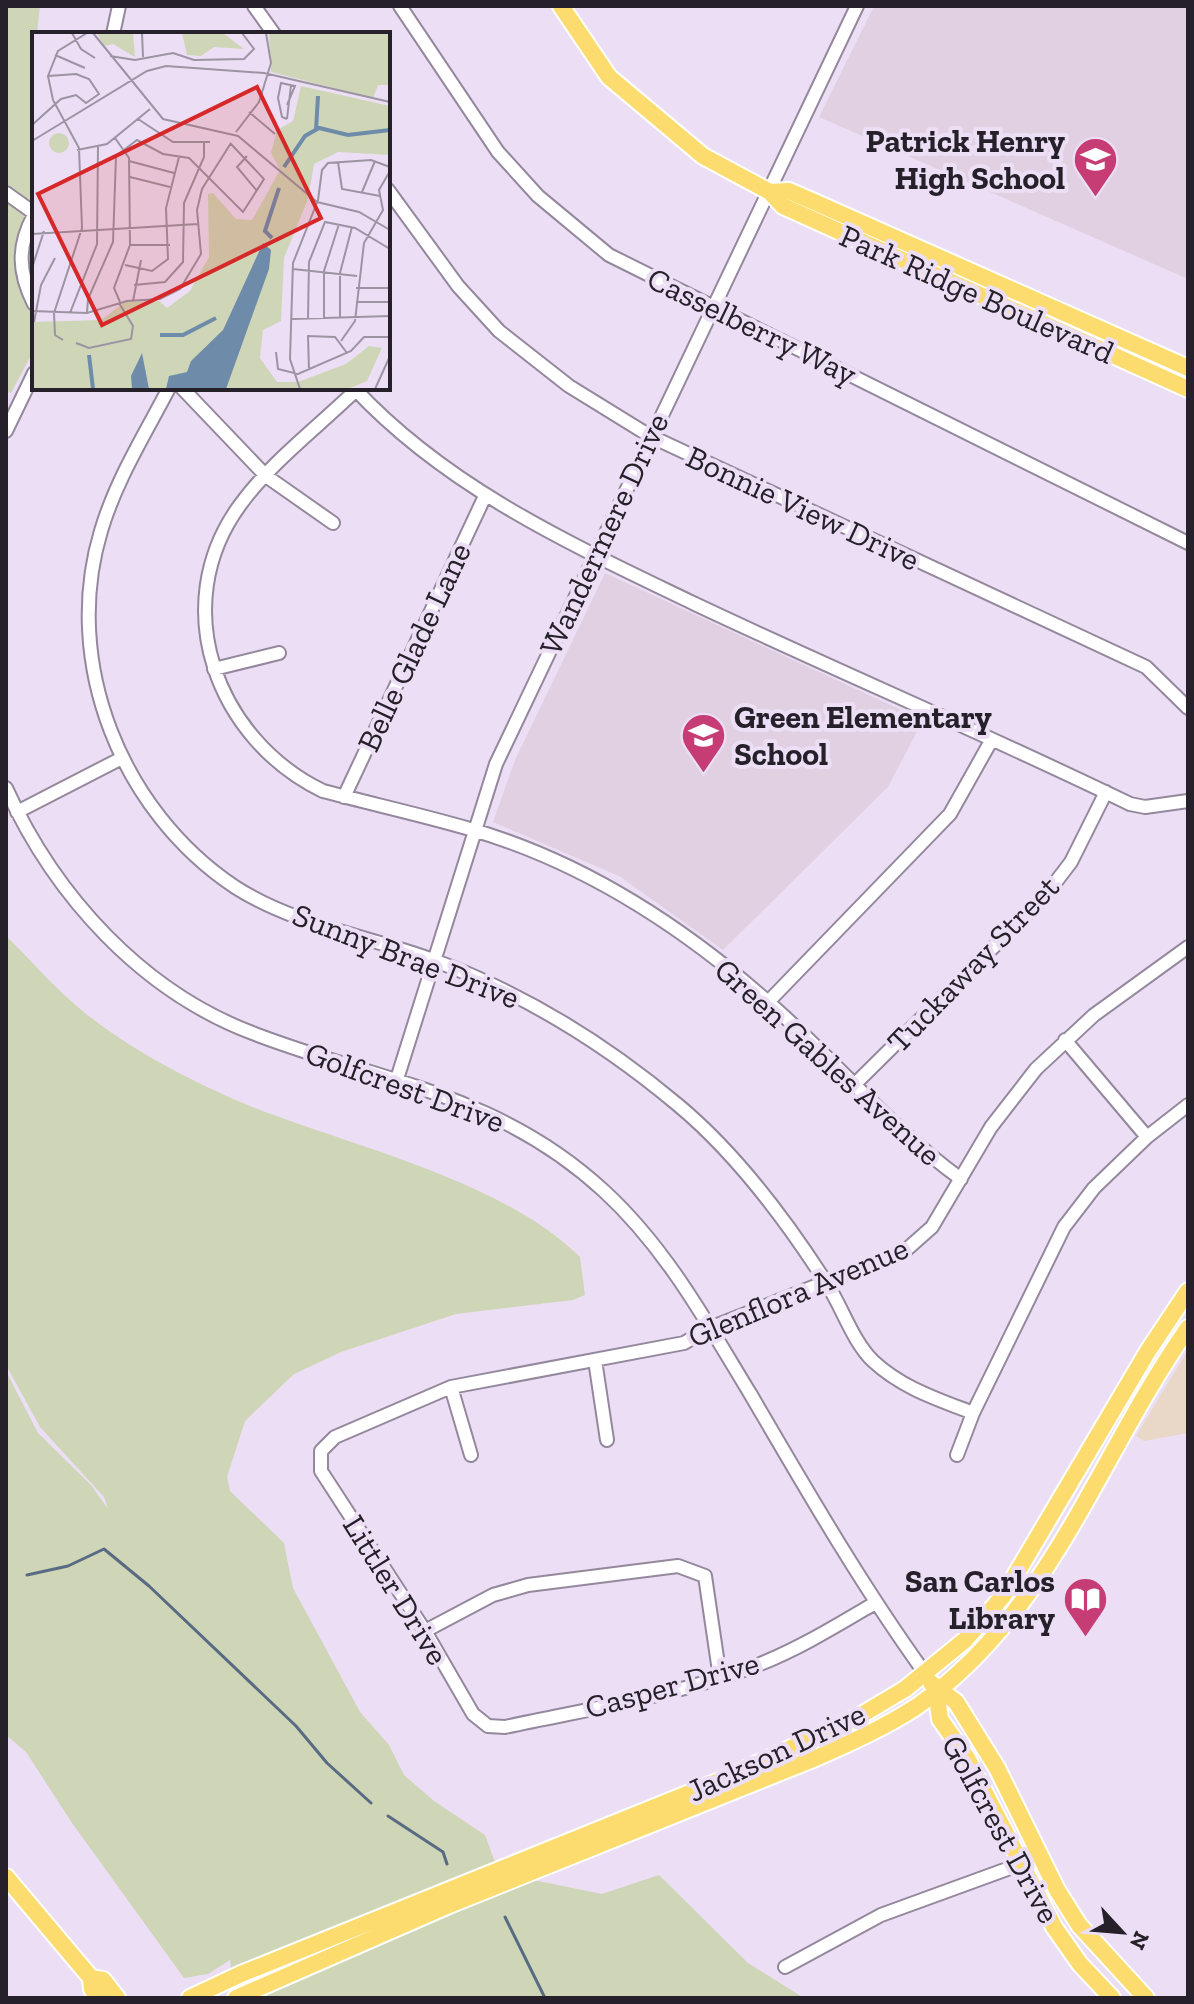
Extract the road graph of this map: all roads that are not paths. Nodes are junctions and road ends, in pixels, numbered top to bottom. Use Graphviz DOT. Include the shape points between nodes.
graph roads {
  1 [pos="119,6"];
  2 [pos="254,6"];
  3 [pos="400,6"];
  4 [pos="561,6"];
  5 [pos="857,6"];
  6 [pos="113,32"];
  7 [pos="273,32"];
  8 [pos="770,192"];
  9 [pos="6,193"];
  10 [pos="390,193"];
  11 [pos="32,212"];
  12 [pos="32,218"];
  13 [pos="32,299"];
  14 [pos="712,306"];
  15 [pos="1188,368"];
  16 [pos="32,377"];
  17 [pos="1188,389"];
  18 [pos="168,390"];
  19 [pos="184,390"];
  20 [pos="354,390"];
  21 [pos="356,390"];
  22 [pos="6,431"];
  23 [pos="650,436"];
  24 [pos="266,476"];
  25 [pos="485,496"];
  26 [pos="333,523"];
  27 [pos="1188,543"];
  28 [pos="594,555"];
  29 [pos="279,653"];
  30 [pos="214,669"];
  31 [pos="1188,708"];
  32 [pos="991,741"];
  33 [pos="122,758"];
  34 [pos="6,788"];
  35 [pos="1106,792"];
  36 [pos="344,797"];
  37 [pos="1188,801"];
  38 [pos="17,812"];
  39 [pos="473,829"];
  40 [pos="1188,947"];
  41 [pos="432,959"];
  42 [pos="768,1002"];
  43 [pos="1065,1040"];
  44 [pos="397,1079"];
  45 [pos="854,1085"];
  46 [pos="1188,1105"];
  47 [pos="1147,1137"];
  48 [pos="961,1179"];
  49 [pos="827,1284"];
  50 [pos="1188,1291"];
  51 [pos="710,1328"];
  52 [pos="1188,1328"];
  53 [pos="595,1360"];
  54 [pos="451,1387"];
  55 [pos="973,1413"];
  56 [pos="335,1437"];
  57 [pos="607,1440"];
  58 [pos="471,1455"];
  59 [pos="957,1455"];
  60 [pos="875,1603"];
  61 [pos="425,1631"];
  62 [pos="924,1672"];
  63 [pos="720,1678"];
  64 [pos="936,1690"];
  65 [pos="505,1727"];
  66 [pos="1038,1853"];
  67 [pos="1020,1863"];
  68 [pos="6,1877"];
  69 [pos="785,1967"];
  70 [pos="91,1978"];
  71 [pos="99,1998"];
  72 [pos="117,1998"];
  73 [pos="190,1998"];
  74 [pos="236,1998"];
  75 [pos="1112,1998"];
  76 [pos="1146,1998"];
  1 -- 6 [label="street"];
  2 -- 7 [label="street"];
  3 -- 14 [label="street, Casselberry Way" via="498,152 538,196 609,255"];
  4 -- 8 [label="main road, Park Ridge Boulevard" via="609,77 653,117 703,156"];
  5 -- 8 [label="street, Wandermere Drive"];
  8 -- 14 [label="street, Wandermere Drive"];
  8 -- 15 [label="main road, Park Ridge Boulevard" via="789,191"];
  8 -- 17 [label="main road, Park Ridge Boulevard" via="783,206"];
  9 -- 11 [label="street"];
  10 -- 23 [label="street, Bonnie View Drive" via="458,286 499,331 569,386"];
  12 -- 13 [label="street" via="21,258"];
  14 -- 23 [label="street, Wandermere Drive"];
  14 -- 27 [label="street, Casselberry Way"];
  16 -- 22 [label="street"];
  18 -- 33 [label="street, Sunny Brae Drive" via="112,499 92,577 93,670"];
  19 -- 24 [label="street"];
  20 -- 24 [label="street, Green Gables Avenue"];
  21 -- 25 [label="street" via="390,424"];
  23 -- 28 [label="street, Wandermere Drive"];
  23 -- 31 [label="street, Bonnie View Drive" via="1146,667"];
  24 -- 26 [label="street"];
  24 -- 30 [label="street, Green Gables Avenue" via="239,506 213,563 206,617"];
  25 -- 28 [label="street"];
  25 -- 36 [label="street, Belle Glade Lane"];
  28 -- 32 [label="street"];
  28 -- 39 [label="street, Wandermere Drive" via="496,764"];
  29 -- 30 [label="street"];
  30 -- 36 [label="street, Green Gables Avenue" via="244,730 260,748 300,781"];
  32 -- 35 [label="street"];
  32 -- 42 [label="street" via="950,814"];
  33 -- 38 [label="street"];
  33 -- 41 [label="street, Sunny Brae Drive" via="169,830 236,887 296,916"];
  34 -- 38 [label="street, Golfcrest Drive"];
  35 -- 37 [label="street" via="1145,807"];
  35 -- 45 [label="street, Tuckaway Street" via="1071,862 1045,896"];
  36 -- 39 [label="street, Green Gables Avenue"];
  38 -- 44 [label="street, Golfcrest Drive" via="59,883 104,934 163,985 254,1034"];
  39 -- 41 [label="street, Wandermere Drive"];
  39 -- 42 [label="street, Green Gables Avenue" via="632,900"];
  40 -- 43 [label="street, Glenflora Avenue"];
  41 -- 44 [label="street, Wandermere Drive"];
  41 -- 49 [label="street, Sunny Brae Drive" via="548,1012 605,1048 681,1108 769,1200"];
  42 -- 45 [label="street, Green Gables Avenue"];
  43 -- 47 [label="street"];
  43 -- 48 [label="street, Glenflora Avenue" via="991,1127"];
  44 -- 51 [label="street, Golfcrest Drive" via="482,1109 565,1159 642,1229"];
  45 -- 48 [label="street, Green Gables Avenue" via="917,1148"];
  46 -- 47 [label="street"];
  47 -- 55 [label="street" via="1094,1188 1064,1227"];
  48 -- 49 [label="street, Glenflora Avenue" via="917,1244"];
  49 -- 51 [label="street, Glenflora Avenue"];
  49 -- 55 [label="street, Sunny Brae Drive" via="870,1359 907,1387"];
  50 -- 62 [label="main road, Jackson Drive" via="1003,1596 965,1640"];
  51 -- 53 [label="street, Glenflora Avenue" via="684,1343"];
  51 -- 60 [label="street, Golfcrest Drive"];
  52 -- 64 [label="main road, Jackson Drive" via="1037,1583 986,1647"];
  53 -- 54 [label="street, Glenflora Avenue"];
  53 -- 57 [label="street"];
  54 -- 56 [label="street, Glenflora Avenue"];
  54 -- 58 [label="street"];
  55 -- 59 [label="street"];
  56 -- 61 [label="street, Littler Drive" via="321,1451 321,1471"];
  60 -- 62 [label="street, Golfcrest Drive"];
  60 -- 63 [label="street, Casper Drive" via="759,1665"];
  61 -- 63 [label="street" via="512,1588 678,1566 705,1576"];
  61 -- 65 [label="street, Littler Drive" via="473,1714 488,1726"];
  62 -- 64 [label="main road, Golfcrest Drive"];
  62 -- 73 [label="main road, Jackson Drive" via="858,1717 736,1774"];
  63 -- 65 [label="street, Casper Drive"];
  64 -- 66 [label="main road, Golfcrest Drive" via="964,1714 1012,1793"];
  64 -- 67 [label="main road, Golfcrest Drive" via="940,1719 967,1758"];
  64 -- 74 [label="main road, Jackson Drive" via="868,1734 818,1757 449,1905"];
  66 -- 67 [label="street"];
  66 -- 76 [label="main road, Golfcrest Drive" via="1079,1925"];
  67 -- 69 [label="street" via="881,1915"];
  67 -- 75 [label="main road, Golfcrest Drive" via="1054,1927"];
  68 -- 70 [label="main road"];
  70 -- 71 [label="main road"];
  70 -- 72 [label="main road" via="103,1980"];
}
